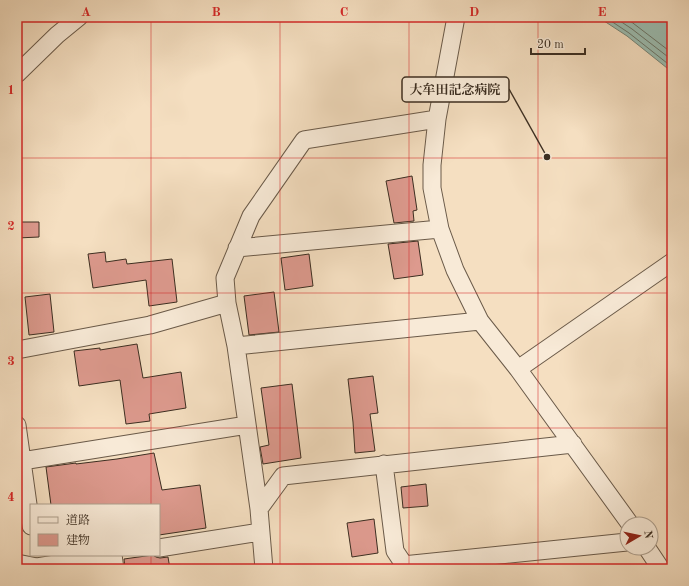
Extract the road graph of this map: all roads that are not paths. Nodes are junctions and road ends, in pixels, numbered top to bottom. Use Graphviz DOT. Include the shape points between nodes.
graph roads {
  1 [pos="78,17"];
  2 [pos="456,17"];
  3 [pos="17,74"];
  4 [pos="437,119"];
  5 [pos="440,229"];
  6 [pos="237,248"];
  7 [pos="672,262"];
  8 [pos="227,303"];
  9 [pos="480,321"];
  10 [pos="236,346"];
  11 [pos="17,350"];
  12 [pos="518,370"];
  13 [pos="247,424"];
  14 [pos="17,425"];
  15 [pos="573,444"];
  16 [pos="22,462"];
  17 [pos="384,464"];
  18 [pos="259,509"];
  19 [pos="624,516"];
  20 [pos="30,519"];
  21 [pos="260,532"];
  22 [pos="619,543"];
  23 [pos="160,548"];
  24 [pos="99,556"];
  25 [pos="112,556"];
  26 [pos="653,556"];
  27 [pos="36,561"];
  28 [pos="17,564"];
  29 [pos="405,567"];
  30 [pos="115,569"];
  31 [pos="264,569"];
  32 [pos="662,569"];
  1 -- 3 [label="street"];
  2 -- 4 [label="street"];
  4 -- 5 [label="street" via="432,188"];
  4 -- 6 [label="street" via="304,140 251,216"];
  5 -- 6 [label="street"];
  5 -- 9 [label="street" via="455,270"];
  6 -- 8 [label="street" via="225,278"];
  7 -- 12 [label="street"];
  8 -- 10 [label="street"];
  8 -- 11 [label="street" via="150,325"];
  9 -- 10 [label="street"];
  9 -- 12 [label="street"];
  10 -- 13 [label="street"];
  12 -- 15 [label="street"];
  13 -- 16 [label="street"];
  13 -- 18 [label="street"];
  14 -- 16 [label="street"];
  15 -- 17 [label="street"];
  15 -- 19 [label="street"];
  16 -- 20 [label="street"];
  17 -- 18 [label="street" via="283,476"];
  17 -- 29 [label="street" via="395,551"];
  18 -- 21 [label="street"];
  21 -- 23 [label="street"];
  21 -- 31 [label="street"];
  22 -- 29 [label="street"];
  24 -- 27 [label="street"];
  25 -- 30 [label="street"];
  26 -- 32 [label="street"];
  27 -- 28 [label="street"];
}
